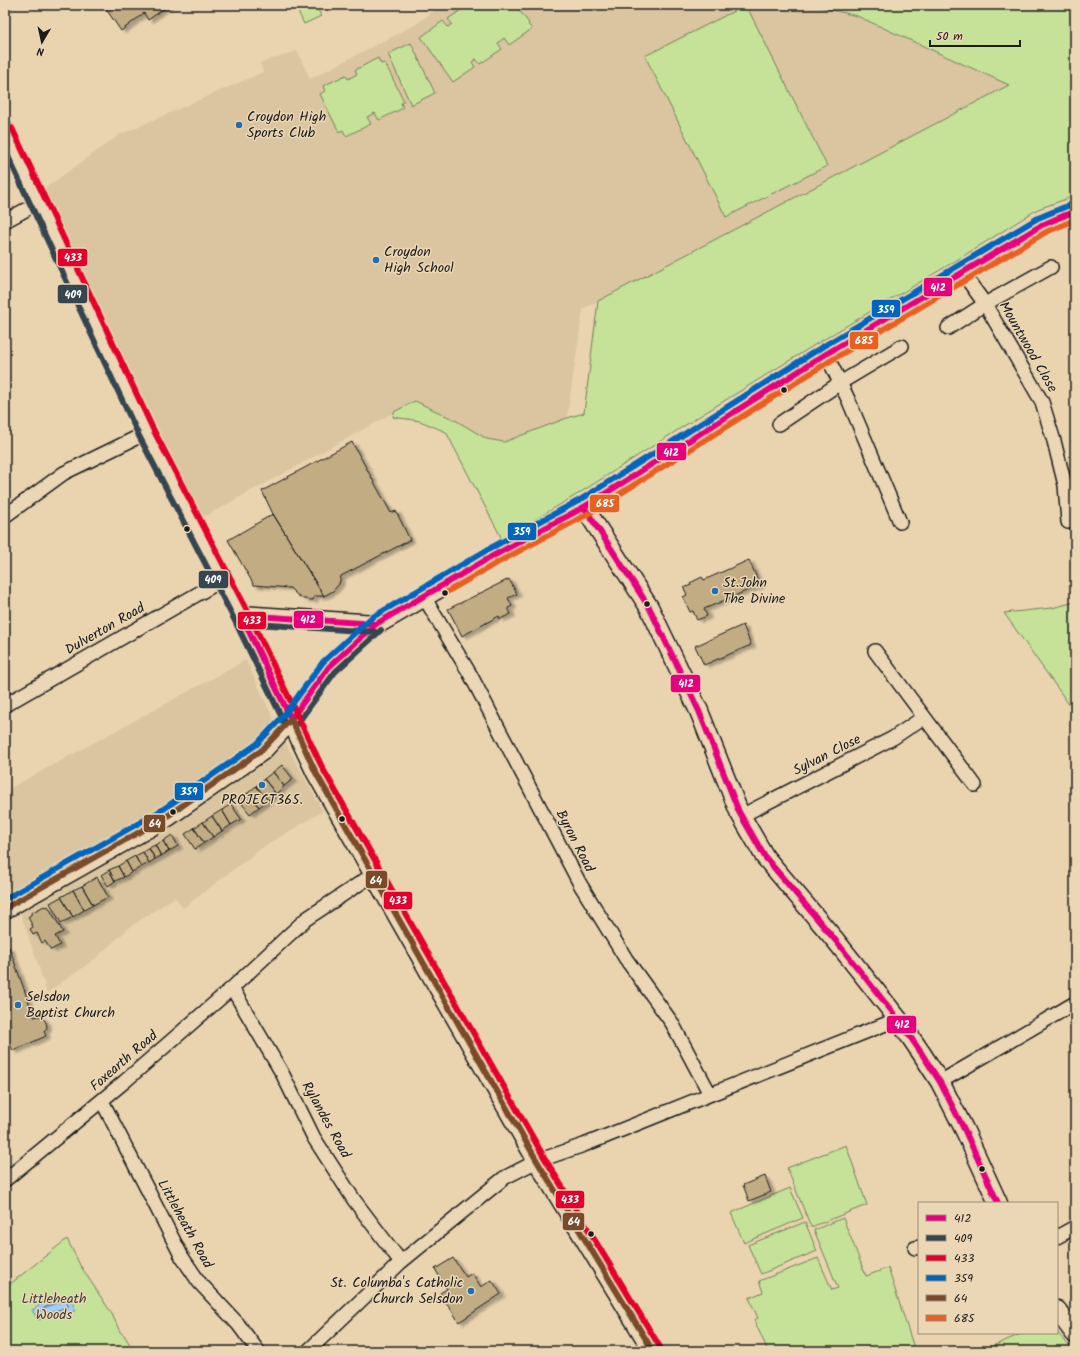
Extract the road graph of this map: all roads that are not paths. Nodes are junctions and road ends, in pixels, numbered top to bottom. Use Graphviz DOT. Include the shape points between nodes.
graph roads {
  1 [pos="5,131"];
  2 [pos="38,203"];
  3 [pos="1075,211"];
  4 [pos="5,221"];
  5 [pos="1051,267"];
  6 [pos="962,272"];
  7 [pos="985,304"];
  8 [pos="948,328"];
  9 [pos="902,346"];
  10 [pos="826,354"];
  11 [pos="840,383"];
  12 [pos="779,424"];
  13 [pos="146,432"];
  14 [pos="584,507"];
  15 [pos="5,516"];
  16 [pos="900,522"];
  17 [pos="1068,522"];
  18 [pos="222,580"];
  19 [pos="424,597"];
  20 [pos="241,615"];
  21 [pos="376,624"];
  22 [pos="875,651"];
  23 [pos="5,705"];
  24 [pos="924,717"];
  25 [pos="291,719"];
  26 [pos="975,785"];
  27 [pos="742,816"];
  28 [pos="374,874"];
  29 [pos="5,908"];
  30 [pos="232,988"];
  31 [pos="1075,1003"];
  32 [pos="898,1019"];
  33 [pos="940,1082"];
  34 [pos="710,1094"];
  35 [pos="102,1101"];
  36 [pos="537,1162"];
  37 [pos="5,1180"];
  38 [pos="998,1202"];
  39 [pos="1075,1227"];
  40 [pos="1058,1236"];
  41 [pos="401,1262"];
  42 [pos="1058,1311"];
  43 [pos="1075,1334"];
  44 [pos="258,1351"];
  45 [pos="308,1351"];
  46 [pos="653,1351"];
  1 -- 2 [label="street"];
  2 -- 4 [label="street"];
  2 -- 13 [label="street"];
  3 -- 6 [label="main road" via="1042,225"];
  5 -- 7 [label="street, Mountwood Close"];
  6 -- 7 [label="street, Mountwood Close"];
  6 -- 10 [label="main road"];
  7 -- 8 [label="street, Mountwood Close"];
  7 -- 17 [label="street, Mountwood Close" via="1042,402 1065,485"];
  9 -- 11 [label="street"];
  10 -- 11 [label="street"];
  10 -- 14 [label="main road"];
  11 -- 12 [label="street"];
  11 -- 16 [label="street"];
  13 -- 15 [label="street" via="64,473"];
  13 -- 18 [label="street"];
  14 -- 19 [label="main road" via="491,557"];
  14 -- 27 [label="street" via="649,607 699,711"];
  18 -- 20 [label="street"];
  18 -- 23 [label="street, Dulverton Road"];
  19 -- 21 [label="main road"];
  19 -- 34 [label="street, Byron Road" via="470,674 580,884 626,959 672,1023"];
  20 -- 21 [label="street"];
  20 -- 25 [label="street"];
  21 -- 25 [label="main road" via="329,666"];
  22 -- 24 [label="street"];
  24 -- 26 [label="street"];
  24 -- 27 [label="street, Sylvan Close" via="893,738"];
  25 -- 28 [label="street" via="316,772"];
  25 -- 29 [label="main road" via="262,750 166,817"];
  27 -- 32 [label="street" via="765,857"];
  28 -- 30 [label="street, Foxearth Road" via="306,919"];
  28 -- 36 [label="street"];
  30 -- 35 [label="street, Foxearth Road"];
  30 -- 41 [label="street, Rylandes Road" via="282,1073 314,1138 354,1200"];
  31 -- 33 [label="street"];
  32 -- 33 [label="street"];
  32 -- 34 [label="street"];
  33 -- 38 [label="street"];
  34 -- 36 [label="street"];
  35 -- 37 [label="street, Foxearth Road"];
  35 -- 44 [label="street, Littleheath Road" via="182,1257 199,1282 238,1324"];
  36 -- 41 [label="street" via="504,1178"];
  36 -- 46 [label="street"];
  39 -- 40 [label="street"];
  41 -- 45 [label="street"];
  42 -- 43 [label="street"];
}
